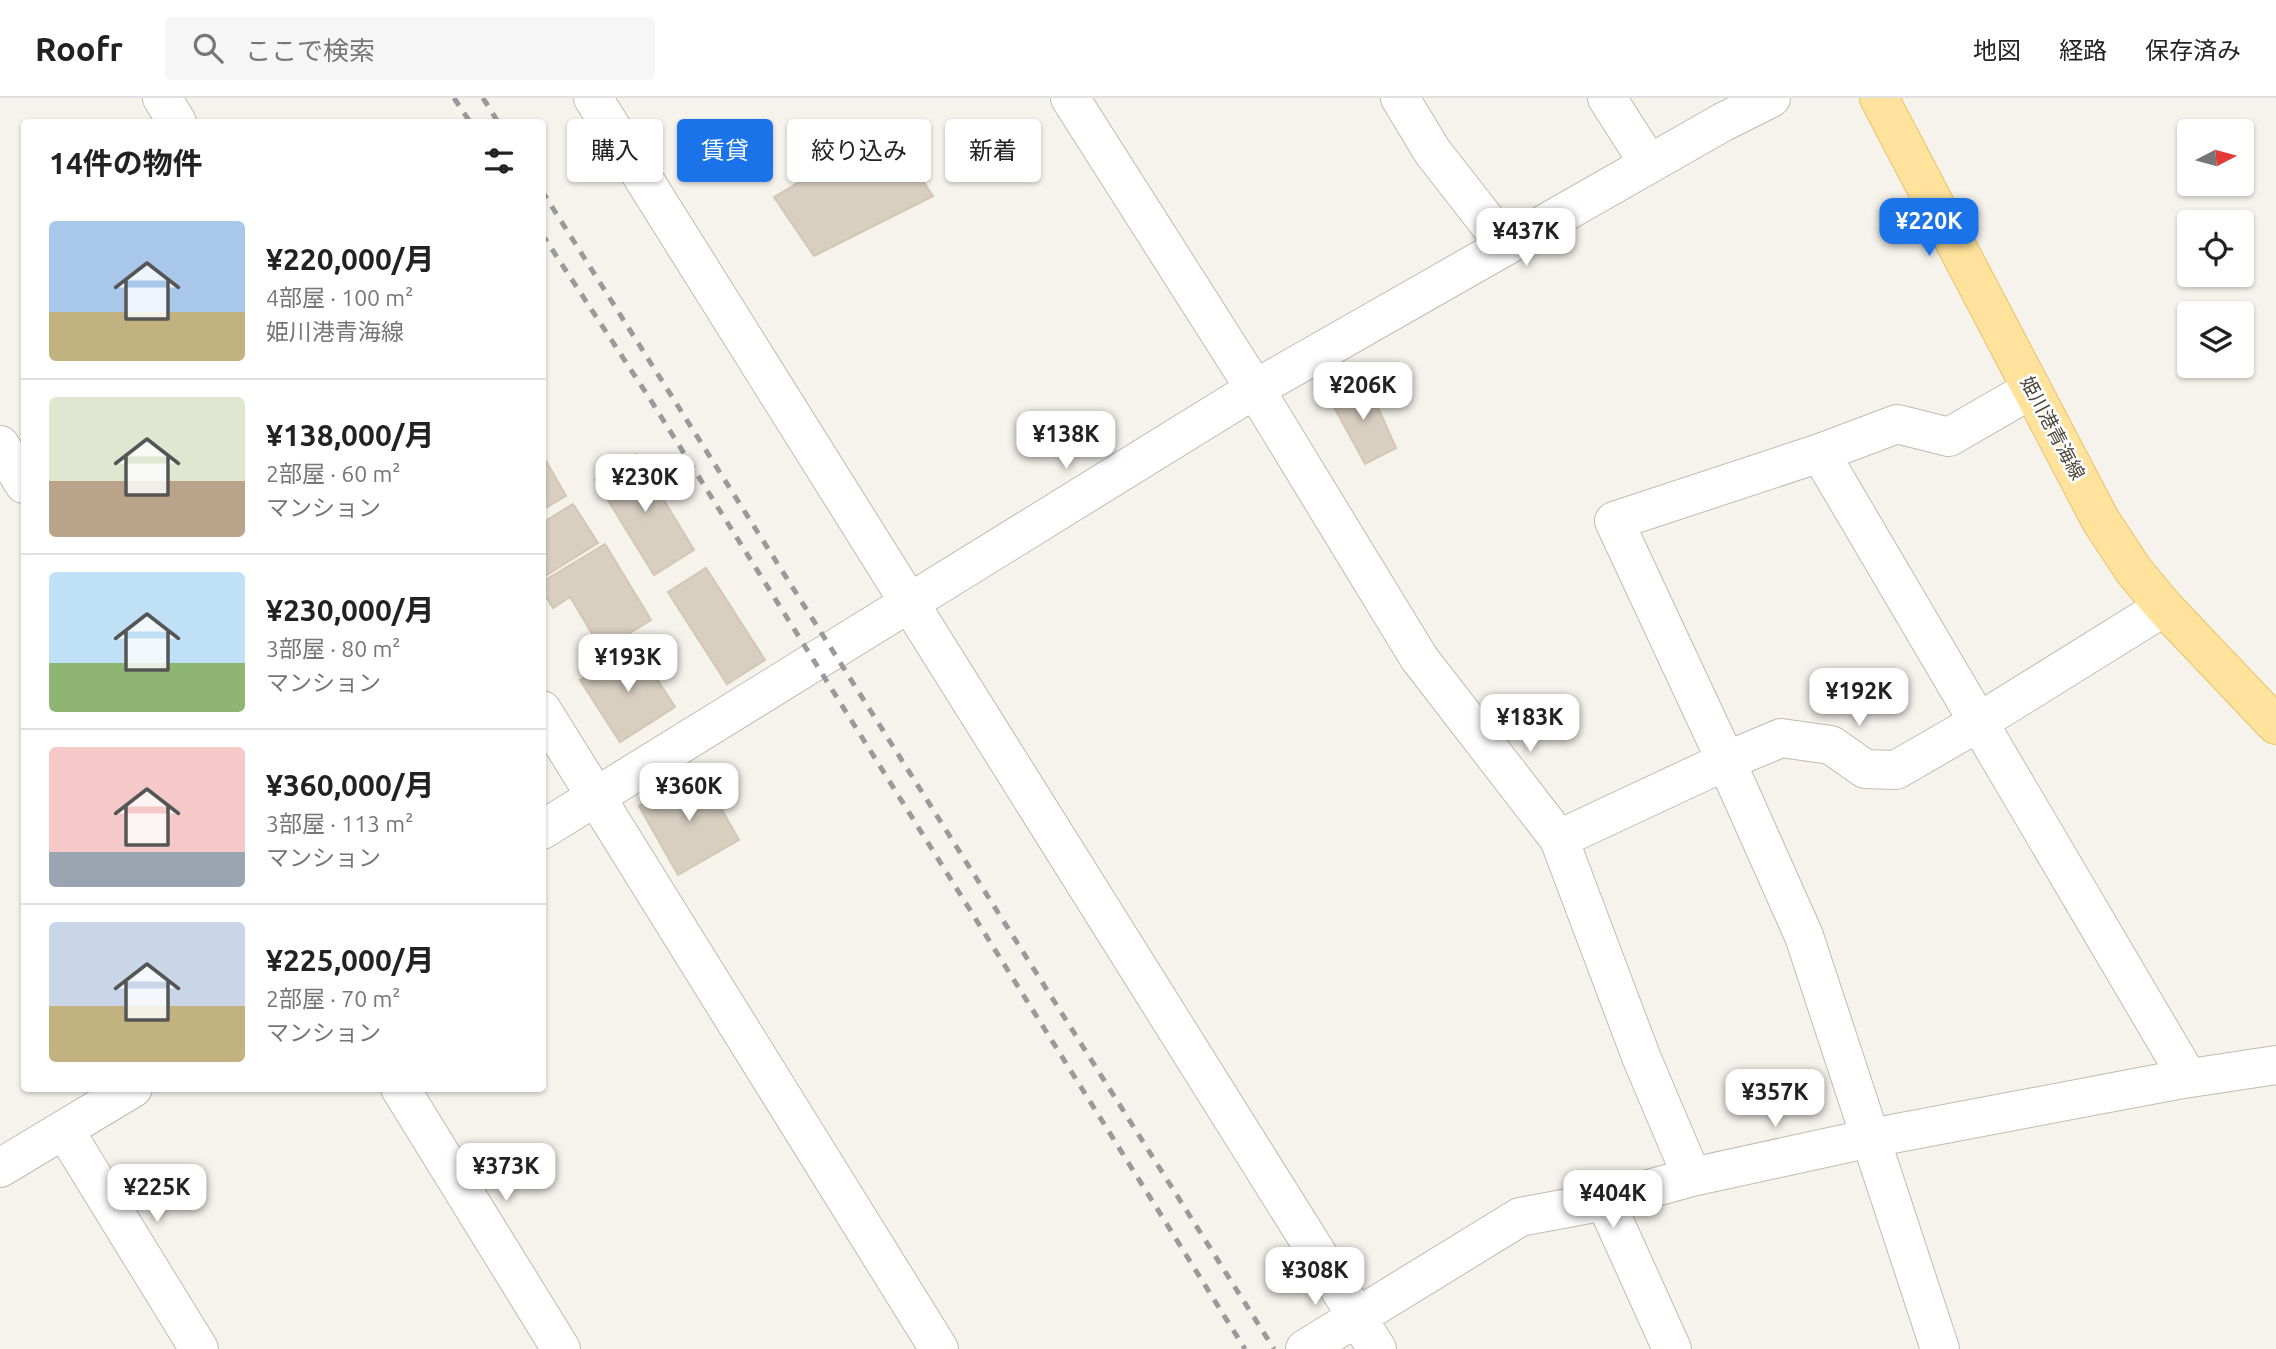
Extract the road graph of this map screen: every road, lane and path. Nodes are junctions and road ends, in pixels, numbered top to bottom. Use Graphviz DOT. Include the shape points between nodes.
graph roads {
  1 [pos="162,98"];
  2 [pos="593,98"];
  3 [pos="1070,98"];
  4 [pos="1400,98"];
  5 [pos="1607,98"];
  6 [pos="1771,98"];
  7 [pos="1879,98"];
  8 [pos="175,119"];
  9 [pos="1649,164"];
  10 [pos="1506,246"];
  11 [pos="1255,389"];
  12 [pos="2032,390"];
  13 [pos="0,445"];
  14 [pos="1820,453"];
  15 [pos="21,479"];
  16 [pos="908,603"];
  17 [pos="2164,607"];
  18 [pos="546,716"];
  19 [pos="1979,722"];
  20 [pos="2276,725"];
  21 [pos="1726,761"];
  22 [pos="596,796"];
  23 [pos="546,827"];
  24 [pos="1559,839"];
  25 [pos="2276,1067"];
  26 [pos="2188,1078"];
  27 [pos="127,1092"];
  28 [pos="402,1092"];
  29 [pos="65,1131"];
  30 [pos="1871,1138"];
  31 [pos="0,1168"];
  32 [pos="1692,1177"];
  33 [pos="1605,1201"];
  34 [pos="1357,1316"];
  35 [pos="199,1349"];
  36 [pos="561,1349"];
  37 [pos="939,1349"];
  38 [pos="1305,1349"];
  39 [pos="1377,1349"];
  40 [pos="1672,1349"];
  41 [pos="1940,1349"];
  1 -- 8 [label="street"];
  2 -- 16 [label="street"];
  3 -- 11 [label="street"];
  4 -- 10 [label="street" via="1432,151"];
  5 -- 9 [label="street"];
  6 -- 9 [label="street"];
  7 -- 12 [label="main road, 姫川港青海線"];
  9 -- 10 [label="street"];
  10 -- 11 [label="street"];
  11 -- 16 [label="street"];
  11 -- 24 [label="street" via="1419,658"];
  12 -- 14 [label="street" via="1949,437 1896,424"];
  12 -- 17 [label="main road, 姫川港青海線" via="2101,521"];
  13 -- 15 [label="street"];
  14 -- 19 [label="street"];
  14 -- 21 [label="street" via="1614,521"];
  16 -- 22 [label="street"];
  16 -- 34 [label="street"];
  17 -- 19 [label="street"];
  17 -- 20 [label="main road, 姫川港青海線"];
  18 -- 22 [label="street"];
  19 -- 21 [label="street" via="1896,770 1865,769 1831,746 1781,738"];
  19 -- 26 [label="street"];
  21 -- 24 [label="street"];
  21 -- 30 [label="street" via="1804,936"];
  22 -- 23 [label="street"];
  22 -- 37 [label="street"];
  24 -- 32 [label="street"];
  25 -- 26 [label="street"];
  26 -- 30 [label="street"];
  27 -- 29 [label="street"];
  28 -- 36 [label="street"];
  29 -- 31 [label="street"];
  29 -- 35 [label="street"];
  30 -- 32 [label="street"];
  30 -- 41 [label="street"];
  32 -- 33 [label="street"];
  33 -- 34 [label="street" via="1520,1217"];
  33 -- 40 [label="street"];
  34 -- 38 [label="street"];
  34 -- 39 [label="street"];
}
